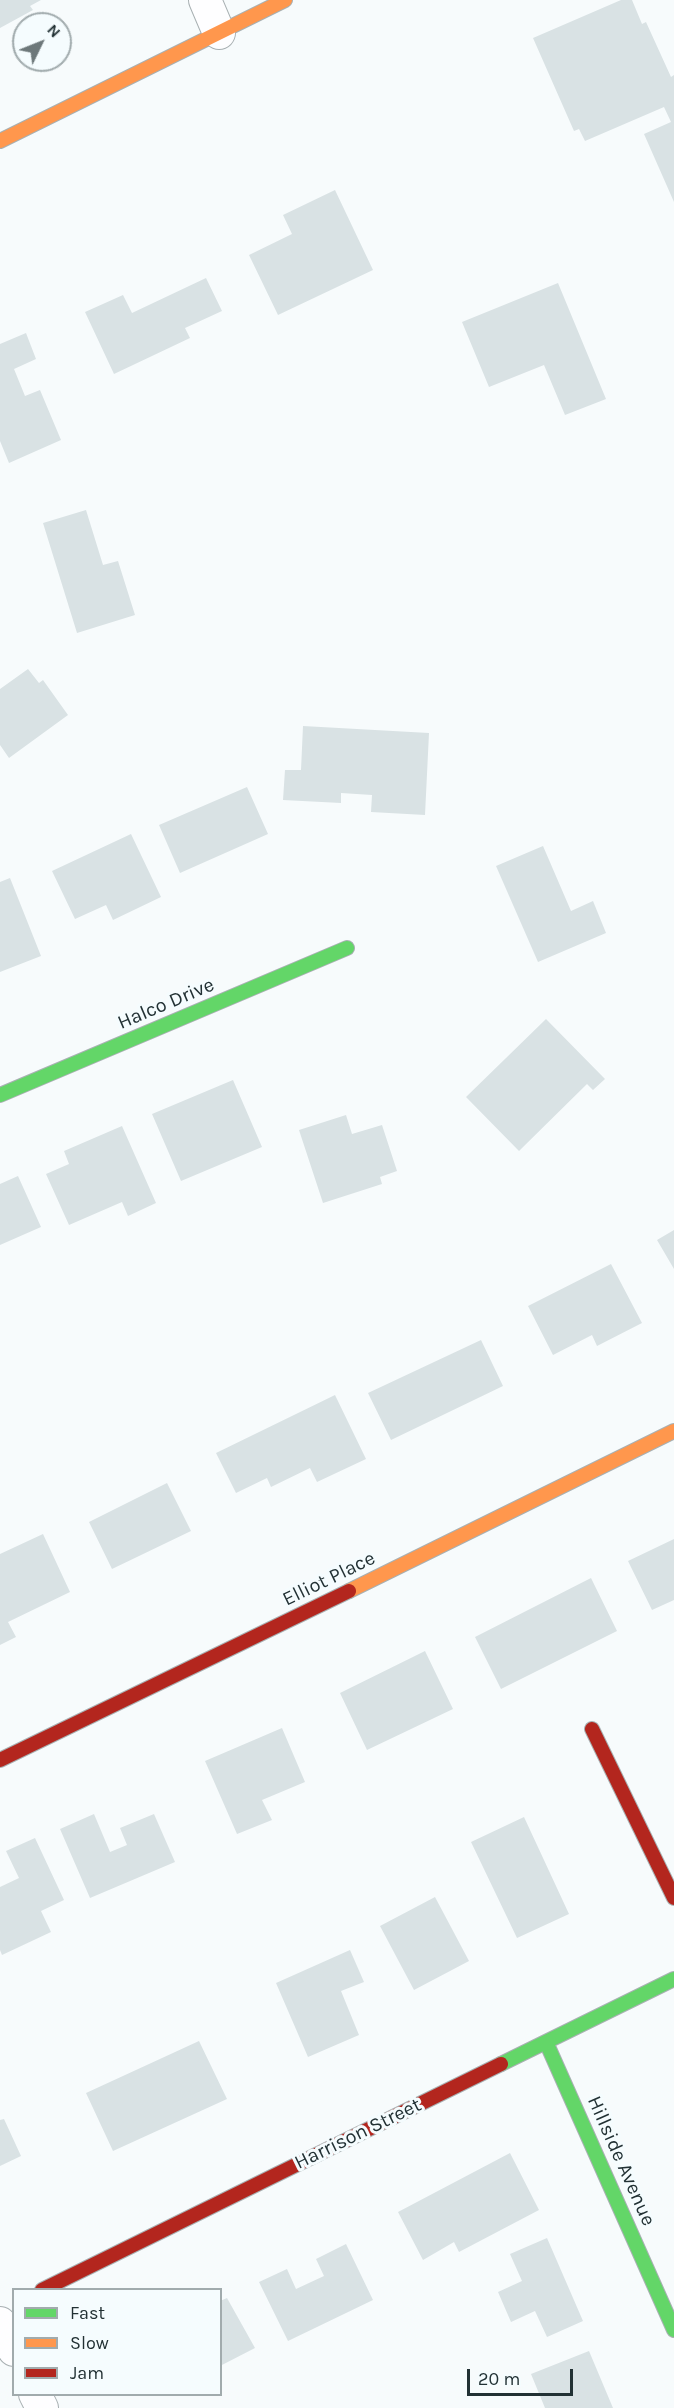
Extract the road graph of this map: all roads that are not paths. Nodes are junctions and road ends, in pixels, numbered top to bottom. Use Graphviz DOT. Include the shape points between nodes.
graph roads {
  1 [pos="205,0"];
  2 [pos="285,0"];
  3 [pos="219,33"];
  4 [pos="0,141"];
  5 [pos="347,948"];
  6 [pos="0,1095"];
  7 [pos="674,1431"];
  8 [pos="592,1729"];
  9 [pos="0,1760"];
  10 [pos="674,1898"];
  11 [pos="674,1979"];
  12 [pos="546,2042"];
  13 [pos="44,2288"];
  14 [pos="0,2323"];
  15 [pos="674,2330"];
  16 [pos="12,2346"];
  1 -- 3 [label="street"];
  2 -- 3 [label="street"];
  3 -- 4 [label="street"];
  5 -- 6 [label="street, Halco Drive"];
  7 -- 9 [label="street, Elliot Place"];
  8 -- 10 [label="street"];
  11 -- 12 [label="street, Harrison Street"];
  12 -- 13 [label="street, Harrison Street"];
  12 -- 15 [label="street, Hillside Avenue"];
  14 -- 16 [label="street"];
}
